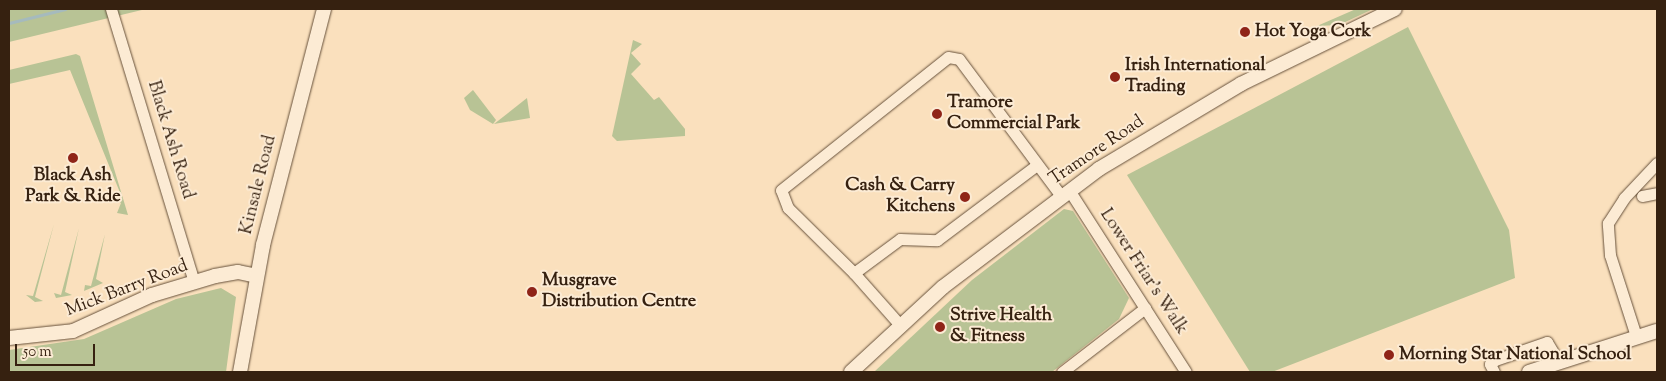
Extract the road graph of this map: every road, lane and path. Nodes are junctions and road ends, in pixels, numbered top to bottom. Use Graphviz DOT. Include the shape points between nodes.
graph roads {
  1 [pos="111,9"];
  2 [pos="324,9"];
  3 [pos="1395,9"];
  4 [pos="1657,163"];
  5 [pos="1037,165"];
  6 [pos="1065,193"];
  7 [pos="1657,193"];
  8 [pos="1642,196"];
  9 [pos="854,273"];
  10 [pos="257,276"];
  11 [pos="194,282"];
  12 [pos="1144,308"];
  13 [pos="900,325"];
  14 [pos="1657,331"];
  15 [pos="1636,336"];
  16 [pos="9,338"];
  17 [pos="1559,362"];
  18 [pos="240,372"];
  19 [pos="851,372"];
  20 [pos="1062,372"];
  21 [pos="1186,372"];
  22 [pos="1494,372"];
  23 [pos="1529,372"];
  1 -- 11 [label="street, Black Ash Road"];
  2 -- 10 [label="street, Kinsale Road"];
  3 -- 6 [label="street, Tramore Road" via="1314,45 1198,108"];
  4 -- 15 [label="street" via="1624,198 1608,223 1610,255"];
  5 -- 6 [label="street, Lower Friar's Walk"];
  5 -- 9 [label="street" via="937,240 900,239"];
  5 -- 9 [label="street, Lower Friar's Walk" via="959,59 948,57 781,190 788,208"];
  6 -- 12 [label="street, Lower Friar's Walk"];
  6 -- 13 [label="street, Tramore Road"];
  7 -- 8 [label="street"];
  9 -- 13 [label="street"];
  10 -- 11 [label="street, Mick Barry Road" via="238,272"];
  10 -- 18 [label="street, Kinsale Road"];
  11 -- 16 [label="street, Mick Barry Road" via="79,329"];
  12 -- 20 [label="street"];
  12 -- 21 [label="street, Lower Friar's Walk"];
  13 -- 19 [label="street, Tramore Road"];
  14 -- 15 [label="street"];
  15 -- 17 [label="street"];
  17 -- 22 [label="street" via="1547,342 1495,360 1490,364"];
  17 -- 23 [label="street"];
}
